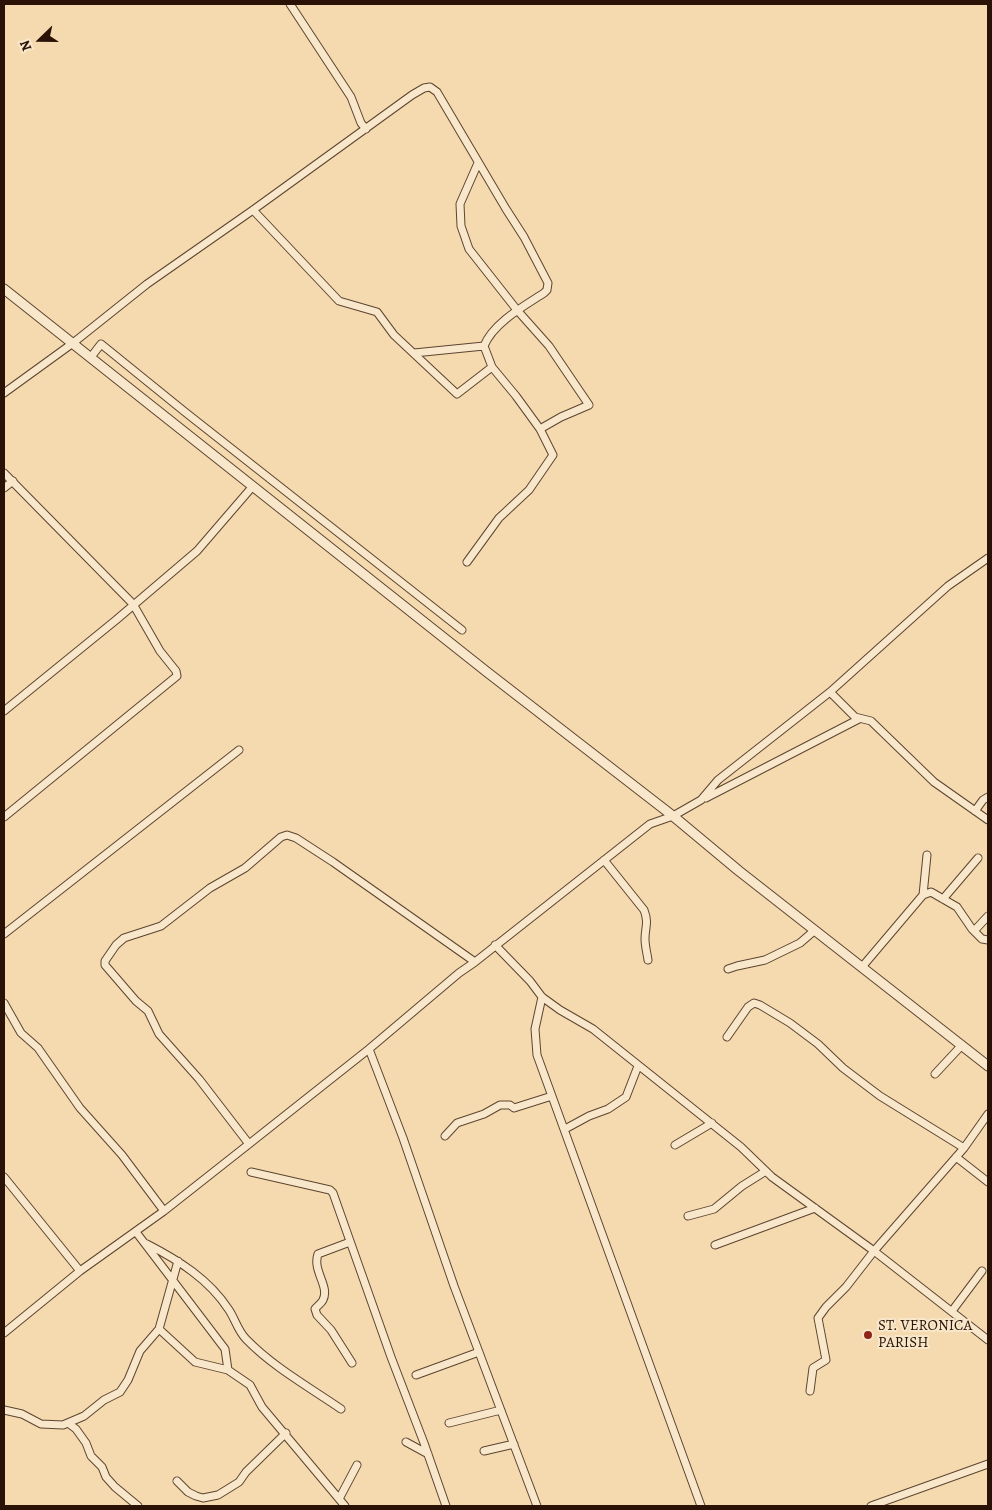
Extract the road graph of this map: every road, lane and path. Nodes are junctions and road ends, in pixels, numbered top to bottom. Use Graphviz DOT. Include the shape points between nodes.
graph roads {
  1 [pos="290,4"];
  2 [pos="366,129"];
  3 [pos="478,162"];
  4 [pos="253,210"];
  5 [pos="4,289"];
  6 [pos="517,310"];
  7 [pos="73,343"];
  8 [pos="484,346"];
  9 [pos="414,353"];
  10 [pos="91,357"];
  11 [pos="492,367"];
  12 [pos="4,393"];
  13 [pos="540,429"];
  14 [pos="4,473"];
  15 [pos="13,481"];
  16 [pos="253,486"];
  17 [pos="4,488"];
  18 [pos="988,558"];
  19 [pos="467,562"];
  20 [pos="133,604"];
  21 [pos="462,630"];
  22 [pos="830,692"];
  23 [pos="4,711"];
  24 [pos="859,719"];
  25 [pos="240,750"];
  26 [pos="988,797"];
  27 [pos="701,800"];
  28 [pos="975,811"];
  29 [pos="674,816"];
  30 [pos="4,817"];
  31 [pos="988,820"];
  32 [pos="927,855"];
  33 [pos="978,858"];
  34 [pos="604,860"];
  35 [pos="923,895"];
  36 [pos="943,899"];
  37 [pos="988,916"];
  38 [pos="815,930"];
  39 [pos="974,931"];
  40 [pos="4,934"];
  41 [pos="988,940"];
  42 [pos="496,945"];
  43 [pos="648,960"];
  44 [pos="475,962"];
  45 [pos="862,967"];
  46 [pos="728,969"];
  47 [pos="542,997"];
  48 [pos="4,1003"];
  49 [pos="727,1037"];
  50 [pos="962,1045"];
  51 [pos="369,1049"];
  52 [pos="638,1066"];
  53 [pos="988,1066"];
  54 [pos="935,1074"];
  55 [pos="552,1096"];
  56 [pos="988,1114"];
  57 [pos="712,1123"];
  58 [pos="565,1130"];
  59 [pos="445,1136"];
  60 [pos="249,1144"];
  61 [pos="675,1144"];
  62 [pos="964,1148"];
  63 [pos="956,1157"];
  64 [pos="766,1171"];
  65 [pos="251,1172"];
  66 [pos="4,1177"];
  67 [pos="988,1182"];
  68 [pos="815,1208"];
  69 [pos="164,1211"];
  70 [pos="688,1216"];
  71 [pos="136,1232"];
  72 [pos="144,1242"];
  73 [pos="350,1242"];
  74 [pos="715,1245"];
  75 [pos="874,1251"];
  76 [pos="178,1261"];
  77 [pos="80,1271"];
  78 [pos="982,1272"];
  79 [pos="174,1280"];
  80 [pos="952,1311"];
  81 [pos="159,1329"];
  82 [pos="4,1333"];
  83 [pos="988,1340"];
  84 [pos="479,1352"];
  85 [pos="352,1363"];
  86 [pos="228,1370"];
  87 [pos="416,1375"];
  88 [pos="810,1391"];
  89 [pos="341,1409"];
  90 [pos="4,1410"];
  91 [pos="501,1410"];
  92 [pos="68,1424"];
  93 [pos="448,1424"];
  94 [pos="286,1433"];
  95 [pos="406,1442"];
  96 [pos="514,1444"];
  97 [pos="484,1452"];
  98 [pos="428,1454"];
  99 [pos="988,1464"];
  100 [pos="357,1465"];
  101 [pos="177,1481"];
  102 [pos="340,1499"];
  103 [pos="138,1506"];
  104 [pos="345,1506"];
  105 [pos="446,1506"];
  106 [pos="537,1506"];
  107 [pos="701,1506"];
  108 [pos="871,1506"];
  1 -- 2 [label="street" via="351,97"];
  2 -- 3 [label="street" via="412,95 430,86 437,92"];
  2 -- 4 [label="street"];
  3 -- 6 [label="street" via="460,204 460,226 469,249"];
  3 -- 6 [label="street" via="548,280 547,290"];
  4 -- 7 [label="street" via="147,284"];
  4 -- 9 [label="street" via="339,301 377,312 394,335"];
  5 -- 7 [label="street"];
  6 -- 8 [label="street" via="488,336"];
  6 -- 13 [label="street" via="549,346 589,405"];
  7 -- 10 [label="street"];
  7 -- 12 [label="street"];
  8 -- 9 [label="street"];
  8 -- 11 [label="street"];
  9 -- 11 [label="street" via="457,394"];
  10 -- 16 [label="street"];
  10 -- 21 [label="street" via="101,344"];
  11 -- 13 [label="street"];
  13 -- 19 [label="street" via="553,455 529,490 499,518"];
  14 -- 15 [label="street"];
  15 -- 17 [label="street"];
  15 -- 20 [label="street"];
  16 -- 20 [label="street" via="197,551"];
  16 -- 29 [label="street"];
  18 -- 22 [label="street" via="948,586"];
  20 -- 23 [label="street"];
  20 -- 30 [label="street" via="178,676"];
  22 -- 24 [label="street"];
  22 -- 27 [label="street" via="718,780"];
  24 -- 27 [label="street"];
  24 -- 28 [label="street" via="871,721 934,782"];
  25 -- 40 [label="street"];
  26 -- 28 [label="street"];
  27 -- 29 [label="street"];
  28 -- 31 [label="street"];
  29 -- 34 [label="street" via="650,824"];
  29 -- 38 [label="street"];
  32 -- 35 [label="street"];
  33 -- 36 [label="street"];
  34 -- 42 [label="street"];
  34 -- 43 [label="street" via="646,916"];
  35 -- 36 [label="street" via="931,892"];
  35 -- 45 [label="street"];
  36 -- 39 [label="street" via="957,907"];
  37 -- 39 [label="street"];
  38 -- 45 [label="street"];
  38 -- 46 [label="street" via="800,943 765,960"];
  39 -- 41 [label="street"];
  42 -- 44 [label="street"];
  42 -- 47 [label="street"];
  44 -- 51 [label="street"];
  44 -- 60 [label="street" via="333,862 287,834 245,868 210,888 161,926 124,938 105,964 148,1011 159,1034"];
  45 -- 50 [label="street"];
  47 -- 52 [label="street" via="593,1029"];
  47 -- 55 [label="street" via="535,1029 537,1055"];
  48 -- 69 [label="street" via="21,1033 38,1048 80,1108 122,1155"];
  49 -- 62 [label="street" via="748,1007 760,1005 818,1044 880,1096"];
  50 -- 53 [label="street"];
  50 -- 54 [label="street"];
  51 -- 60 [label="street"];
  51 -- 84 [label="street"];
  52 -- 57 [label="street"];
  52 -- 58 [label="street" via="626,1097"];
  55 -- 58 [label="street"];
  55 -- 59 [label="street" via="514,1108 500,1105 457,1124"];
  56 -- 62 [label="street"];
  57 -- 61 [label="street"];
  57 -- 64 [label="street"];
  58 -- 107 [label="street"];
  60 -- 69 [label="street"];
  62 -- 63 [label="street"];
  63 -- 67 [label="street"];
  63 -- 75 [label="street"];
  64 -- 68 [label="street"];
  64 -- 70 [label="street" via="714,1209"];
  65 -- 73 [label="street" via="330,1190"];
  66 -- 77 [label="street"];
  68 -- 74 [label="street"];
  68 -- 75 [label="street"];
  69 -- 71 [label="street"];
  71 -- 72 [label="street"];
  71 -- 77 [label="street"];
  72 -- 76 [label="street"];
  72 -- 79 [label="street"];
  73 -- 85 [label="street" via="318,1254 316,1266 324,1295 315,1310"];
  73 -- 98 [label="street"];
  75 -- 80 [label="street"];
  75 -- 88 [label="street" via="818,1318 826,1360 813,1368"];
  76 -- 79 [label="street"];
  76 -- 89 [label="street" via="198,1275 217,1296 245,1338 281,1368"];
  77 -- 82 [label="street"];
  78 -- 80 [label="street"];
  79 -- 81 [label="street"];
  79 -- 86 [label="street" via="225,1349"];
  80 -- 83 [label="street"];
  81 -- 86 [label="street" via="196,1362"];
  81 -- 92 [label="street" via="140,1351 120,1392"];
  84 -- 87 [label="street"];
  84 -- 91 [label="street"];
  86 -- 94 [label="street" via="250,1385 262,1406"];
  90 -- 92 [label="street" via="22,1414 41,1424"];
  91 -- 93 [label="street"];
  91 -- 96 [label="street"];
  92 -- 103 [label="street" via="86,1443 91,1456 111,1482"];
  94 -- 101 [label="street" via="239,1482 218,1495 196,1496"];
  94 -- 102 [label="street"];
  95 -- 98 [label="street"];
  96 -- 97 [label="street"];
  96 -- 106 [label="street"];
  98 -- 105 [label="street"];
  99 -- 108 [label="street"];
  100 -- 102 [label="street"];
  102 -- 104 [label="street"];
}
